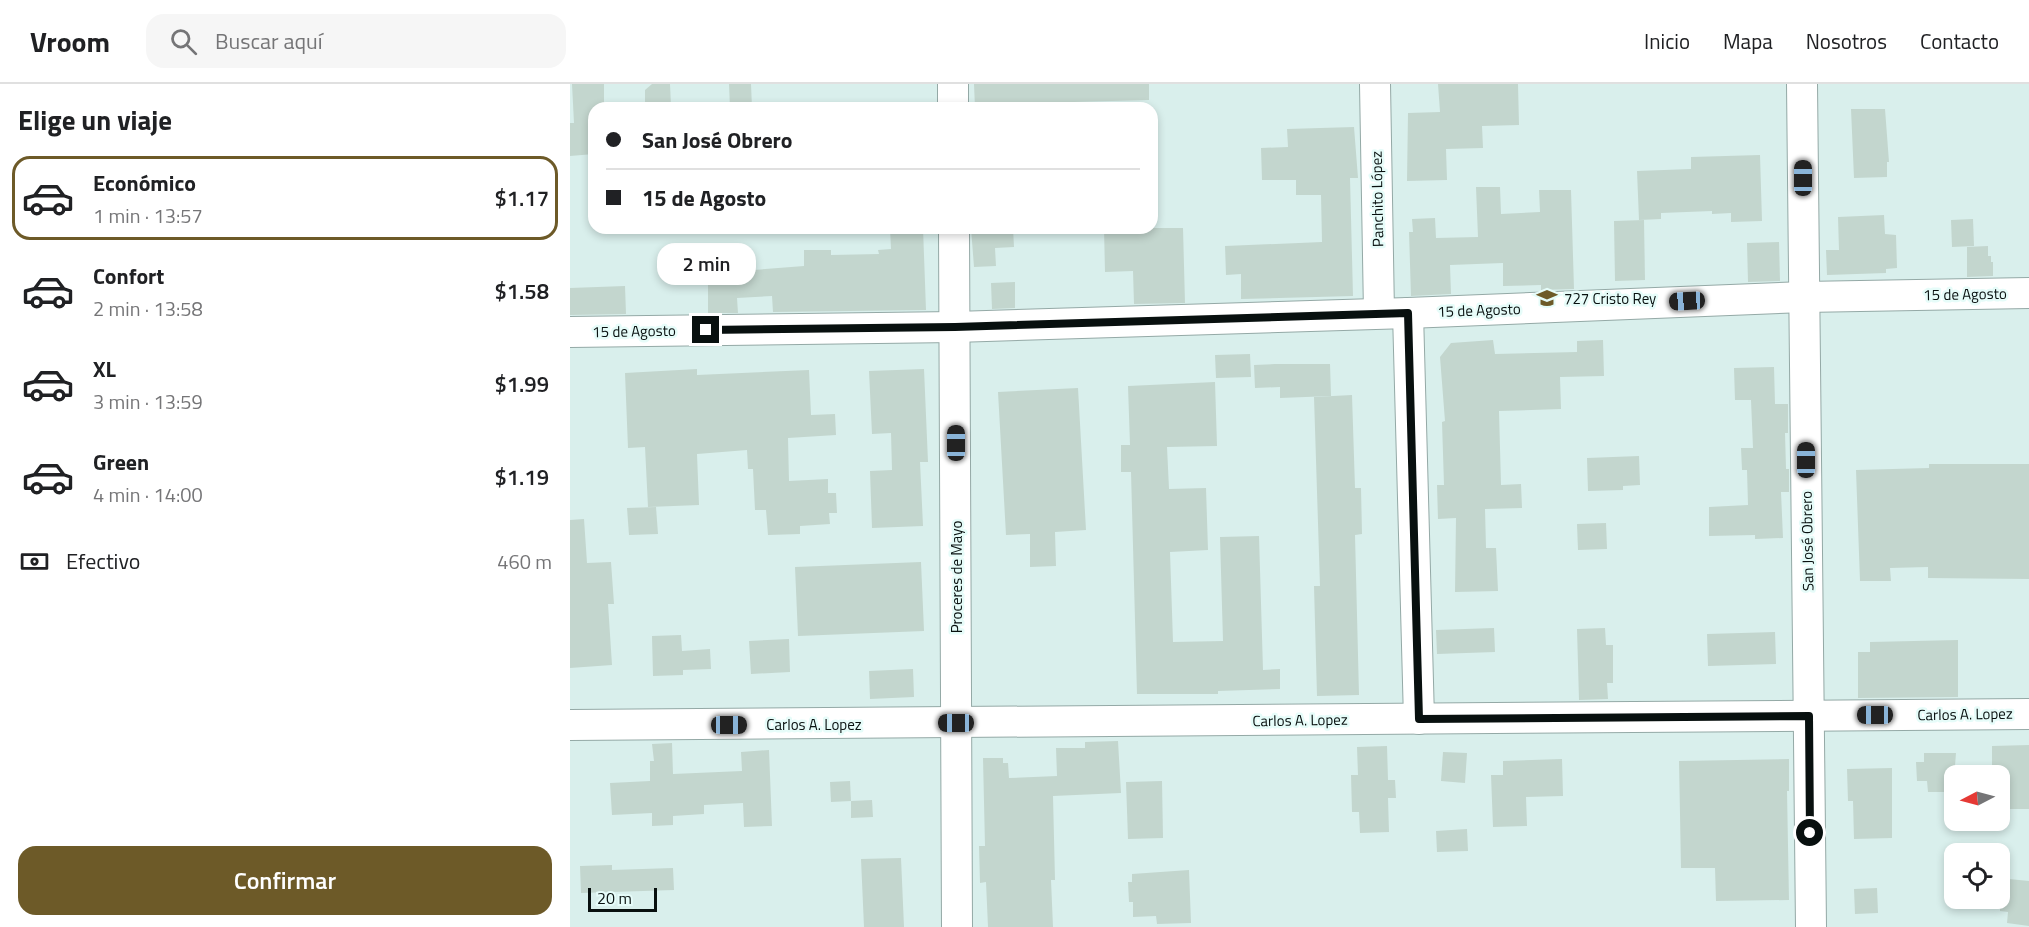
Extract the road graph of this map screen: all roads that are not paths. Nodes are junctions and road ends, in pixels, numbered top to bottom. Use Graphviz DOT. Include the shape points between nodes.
graph roads {
  1 [pos="953,84"];
  2 [pos="1375,84"];
  3 [pos="1802,84"];
  4 [pos="953,102"];
  5 [pos="954,234"];
  6 [pos="2029,293"];
  7 [pos="1804,297"];
  8 [pos="1393,313"];
  9 [pos="955,327"];
  10 [pos="570,332"];
  11 [pos="2029,714"];
  12 [pos="1809,716"];
  13 [pos="1419,719"];
  14 [pos="956,723"];
  15 [pos="570,725"];
  16 [pos="957,927"];
  17 [pos="1811,927"];
  1 -- 4 [label="street"];
  2 -- 8 [label="street, Panchito López"];
  3 -- 7 [label="street, San José Obrero"];
  5 -- 9 [label="street, Proceres de Mayo"];
  6 -- 7 [label="street, 15 de Agosto"];
  7 -- 8 [label="street, 15 de Agosto"];
  7 -- 12 [label="street, San José Obrero"];
  8 -- 9 [label="street, 15 de Agosto"];
  8 -- 13 [label="street, Panchito López"];
  9 -- 10 [label="street, 15 de Agosto"];
  9 -- 14 [label="street, Proceres de Mayo"];
  11 -- 12 [label="street, Carlos A. Lopez"];
  12 -- 13 [label="street, Carlos A. Lopez"];
  12 -- 17 [label="street, San José Obrero"];
  13 -- 14 [label="street, Carlos A. Lopez"];
  14 -- 15 [label="street, Carlos A. Lopez"];
  14 -- 16 [label="street, Proceres de Mayo"];
}
